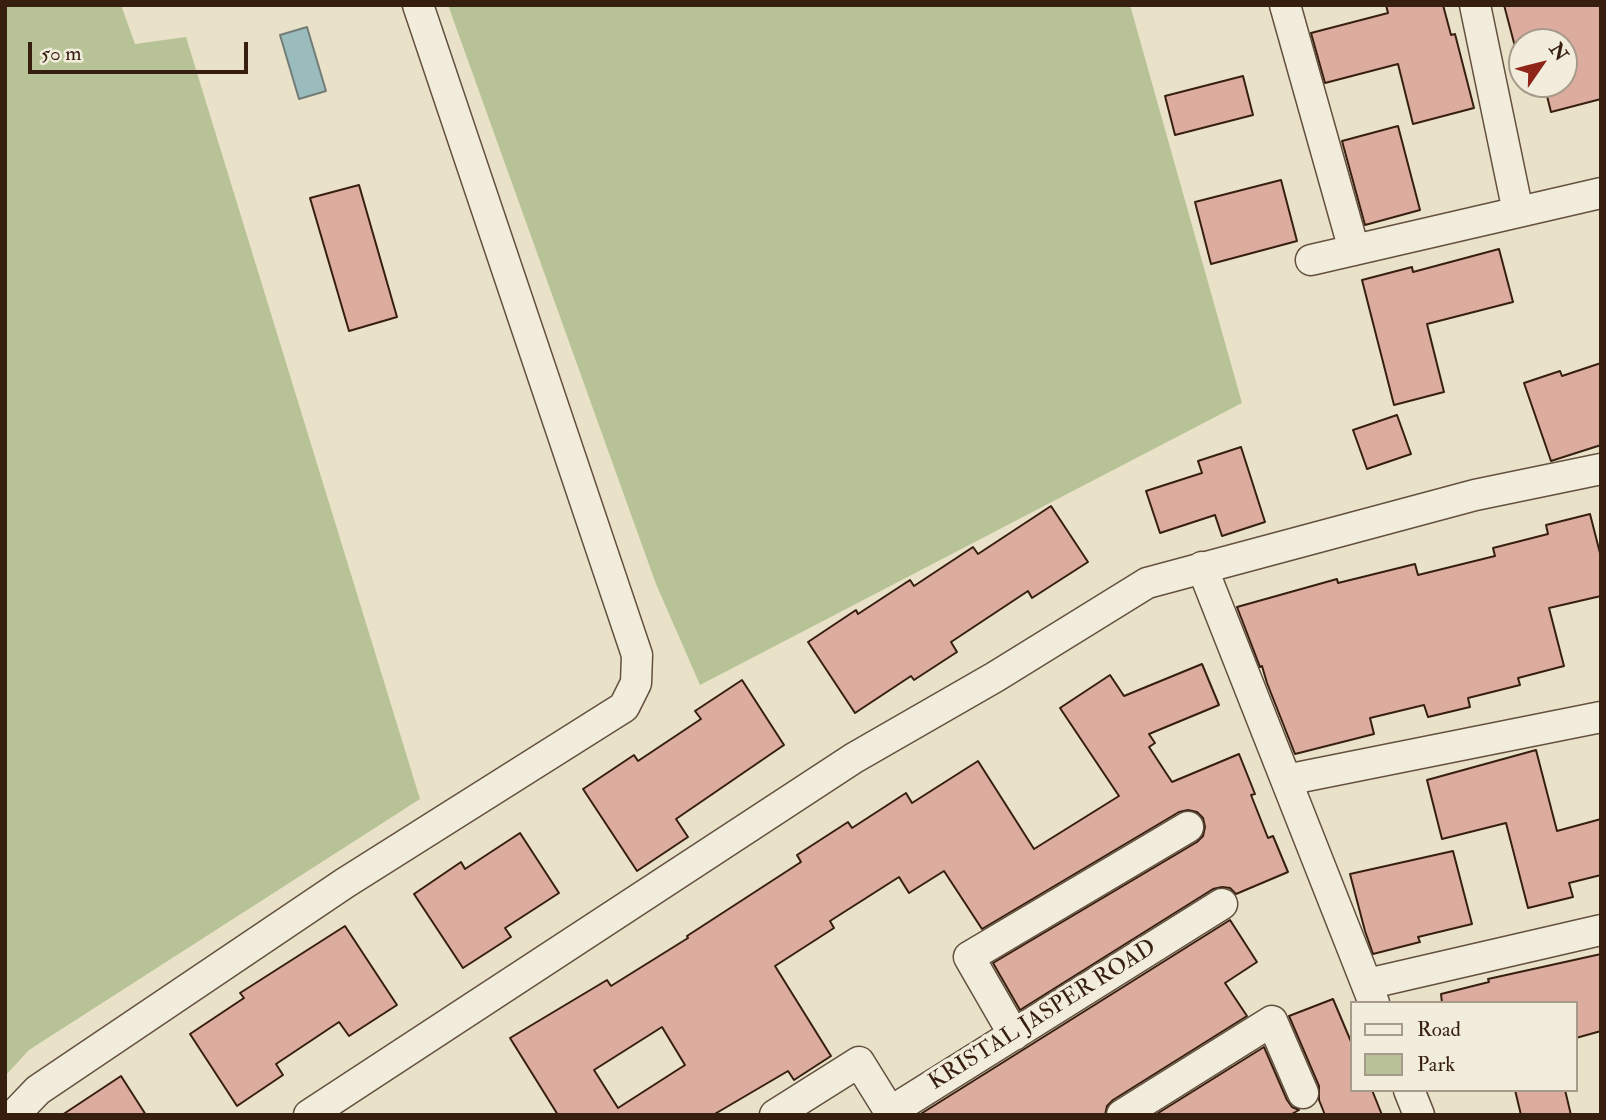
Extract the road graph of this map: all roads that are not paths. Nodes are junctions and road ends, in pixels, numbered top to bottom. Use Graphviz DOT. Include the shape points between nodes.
graph roads {
  1 [pos="418,5"];
  2 [pos="1285,5"];
  3 [pos="1475,5"];
  4 [pos="1601,194"];
  5 [pos="1518,212"];
  6 [pos="1354,250"];
  7 [pos="1311,260"];
  8 [pos="1601,469"];
  9 [pos="1202,567"];
  10 [pos="1601,717"];
  11 [pos="1286,780"];
  12 [pos="1188,827"];
  13 [pos="1222,904"];
  14 [pos="1601,930"];
  15 [pos="1371,993"];
  16 [pos="1014,1035"];
  17 [pos="1410,1092"];
  18 [pos="1303,1093"];
  19 [pos="14,1115"];
  20 [pos="309,1115"];
  21 [pos="775,1115"];
  22 [pos="1122,1115"];
  23 [pos="1419,1115"];
  1 -- 19 [label="street" via="638,655 636,683 625,708 345,883 38,1090"];
  2 -- 6 [label="street"];
  3 -- 5 [label="street"];
  4 -- 5 [label="street"];
  5 -- 6 [label="street"];
  6 -- 7 [label="street"];
  8 -- 9 [label="street" via="1475,495"];
  9 -- 11 [label="street"];
  9 -- 20 [label="street" via="1147,583 854,758"];
  10 -- 11 [label="street"];
  11 -- 15 [label="street"];
  12 -- 16 [label="street" via="969,957"];
  13 -- 16 [label="street, KRISTAL JASPER ROAD"];
  14 -- 15 [label="street"];
  16 -- 21 [label="street, KRISTAL JASPER ROAD" via="890,1112 859,1062"];
  17 -- 23 [label="street"];
  18 -- 22 [label="street" via="1272,1021"];
}
